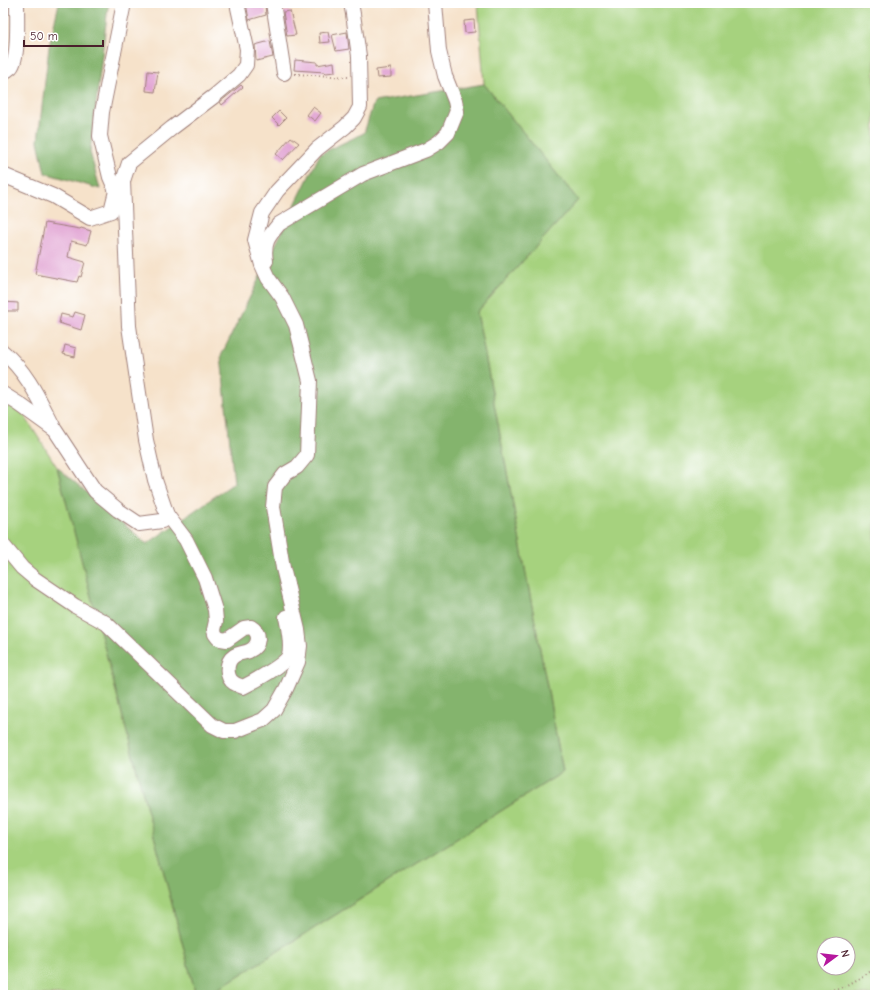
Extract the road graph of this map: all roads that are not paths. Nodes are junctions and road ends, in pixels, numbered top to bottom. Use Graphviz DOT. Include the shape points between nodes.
graph roads {
  1 [pos="17,3"];
  2 [pos="124,3"];
  3 [pos="237,3"];
  4 [pos="273,3"];
  5 [pos="351,3"];
  6 [pos="435,3"];
  7 [pos="3,72"];
  8 [pos="284,74"];
  9 [pos="3,174"];
  10 [pos="119,186"];
  11 [pos="268,278"];
  12 [pos="3,352"];
  13 [pos="3,394"];
  14 [pos="55,430"];
  15 [pos="166,515"];
  16 [pos="3,546"];
  17 [pos="283,568"];
  1 -- 7 [label="street" via="15,58 12,67"];
  2 -- 10 [label="street" via="102,112 100,136 110,177"];
  3 -- 10 [label="street" via="247,49 246,65 213,97 129,163"];
  4 -- 8 [label="street"];
  5 -- 11 [label="street" via="359,56 360,106 354,118 317,149 277,191 262,213 255,240"];
  6 -- 11 [label="street" via="439,51 457,111 448,133 426,150 363,174 279,224 266,243 264,251"];
  9 -- 10 [label="street" via="53,196 90,218 111,211"];
  10 -- 15 [label="street" via="129,326 146,440"];
  11 -- 17 [label="street" via="282,297 296,325 310,381 307,455 297,467 285,474 275,487 274,507"];
  12 -- 14 [label="street" via="26,376"];
  13 -- 14 [label="street"];
  14 -- 15 [label="street" via="95,491 118,510 139,524 162,521"];
  15 -- 17 [label="street" via="186,540 205,578 215,610 214,630 218,638 227,640 244,628 251,627 259,636 258,643 250,650 233,656 228,664 228,675 233,683 243,686 258,680 289,656"];
  16 -- 17 [label="street" via="35,580 106,623 212,725 224,731 248,727 274,710 298,662 298,630"];
}
